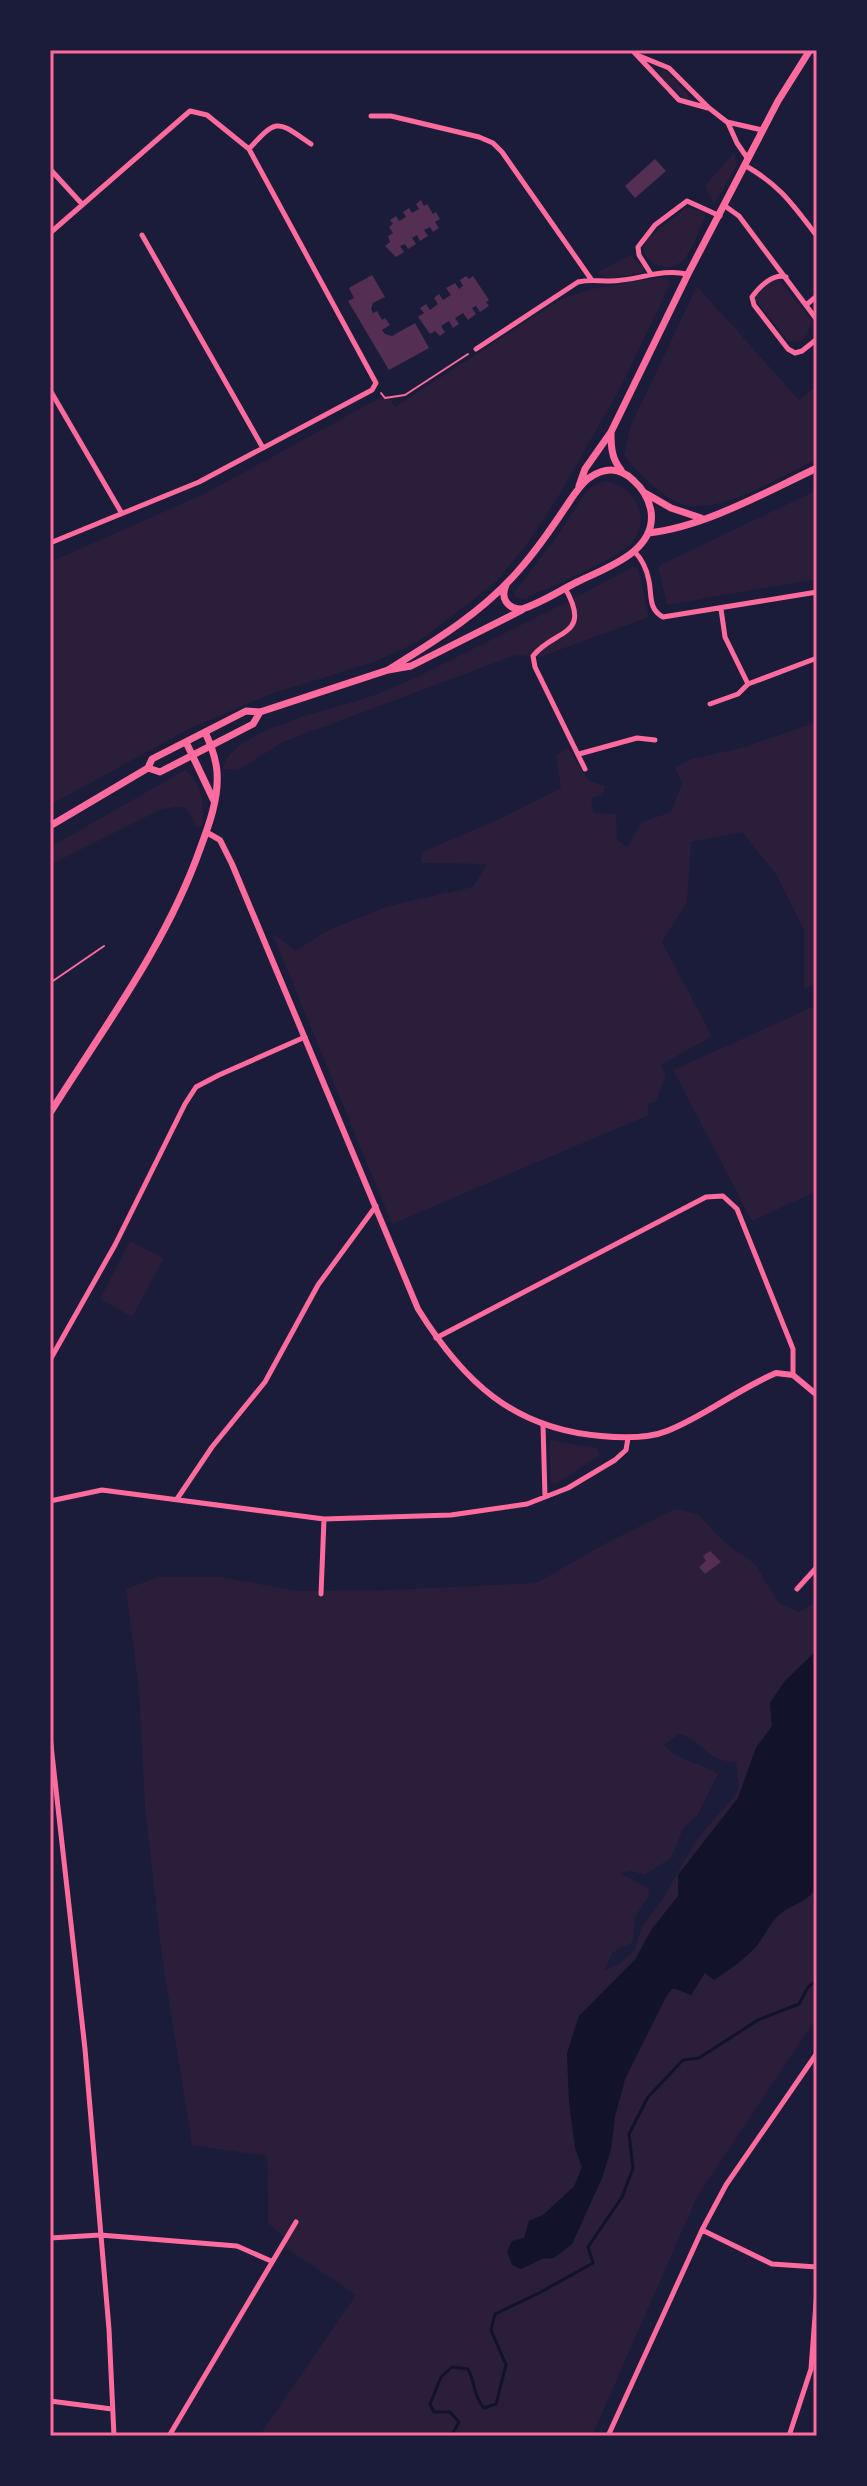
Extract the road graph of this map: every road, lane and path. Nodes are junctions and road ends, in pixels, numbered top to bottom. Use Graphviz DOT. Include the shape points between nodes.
graph roads {
  1 [pos="810,50"];
  2 [pos="634,52"];
  3 [pos="709,108"];
  4 [pos="371,116"];
  5 [pos="727,122"];
  6 [pos="764,130"];
  7 [pos="311,144"];
  8 [pos="249,149"];
  9 [pos="747,163"];
  10 [pos="50,169"];
  11 [pos="82,204"];
  12 [pos="725,206"];
  13 [pos="720,216"];
  14 [pos="50,233"];
  15 [pos="142,235"];
  16 [pos="817,236"];
  17 [pos="651,274"];
  18 [pos="688,274"];
  19 [pos="787,278"];
  20 [pos="591,279"];
  21 [pos="817,296"];
  22 [pos="806,305"];
  23 [pos="817,320"];
  24 [pos="817,339"];
  25 [pos="476,349"];
  26 [pos="375,386"];
  27 [pos="50,390"];
  28 [pos="611,432"];
  29 [pos="263,448"];
  30 [pos="817,468"];
  31 [pos="623,472"];
  32 [pos="578,488"];
  33 [pos="643,492"];
  34 [pos="121,512"];
  35 [pos="701,518"];
  36 [pos="648,533"];
  37 [pos="50,543"];
  38 [pos="634,551"];
  39 [pos="506,585"];
  40 [pos="565,588"];
  41 [pos="817,592"];
  42 [pos="527,607"];
  43 [pos="721,609"];
  44 [pos="817,658"];
  45 [pos="388,670"];
  46 [pos="748,684"];
  47 [pos="710,704"];
  48 [pos="260,712"];
  49 [pos="205,732"];
  50 [pos="655,740"];
  51 [pos="186,742"];
  52 [pos="211,746"];
  53 [pos="579,754"];
  54 [pos="192,755"];
  55 [pos="148,768"];
  56 [pos="585,769"];
  57 [pos="214,801"];
  58 [pos="50,826"];
  59 [pos="206,832"];
  60 [pos="104,946"];
  61 [pos="50,983"];
  62 [pos="306,1037"];
  63 [pos="50,1113"];
  64 [pos="376,1206"];
  65 [pos="436,1338"];
  66 [pos="50,1360"];
  67 [pos="793,1375"];
  68 [pos="817,1395"];
  69 [pos="543,1425"];
  70 [pos="628,1438"];
  71 [pos="545,1497"];
  72 [pos="177,1499"];
  73 [pos="50,1501"];
  74 [pos="324,1519"];
  75 [pos="817,1567"];
  76 [pos="797,1589"];
  77 [pos="321,1594"];
  78 [pos="50,1736"];
  79 [pos="817,2053"];
  80 [pos="296,2222"];
  81 [pos="702,2230"];
  82 [pos="100,2235"];
  83 [pos="50,2238"];
  84 [pos="271,2261"];
  85 [pos="817,2267"];
  86 [pos="817,2290"];
  87 [pos="50,2401"];
  88 [pos="112,2409"];
  89 [pos="114,2436"];
  90 [pos="169,2436"];
  91 [pos="608,2436"];
  92 [pos="789,2436"];
  1 -- 6 [label="main road"];
  2 -- 3 [label="street" via="669,68"];
  2 -- 3 [label="street" via="679,100"];
  3 -- 5 [label="street"];
  4 -- 20 [label="street" via="391,116 493,143"];
  5 -- 6 [label="street"];
  5 -- 9 [label="street"];
  6 -- 9 [label="main road"];
  7 -- 8 [label="street" via="277,125"];
  8 -- 11 [label="street" via="207,115 190,111"];
  8 -- 26 [label="street"];
  9 -- 12 [label="main road"];
  9 -- 16 [label="street" via="777,186"];
  10 -- 11 [label="street"];
  11 -- 14 [label="street"];
  12 -- 13 [label="main road"];
  12 -- 19 [label="street" via="739,216"];
  13 -- 17 [label="street" via="687,201 655,225 638,247"];
  13 -- 18 [label="main road"];
  15 -- 29 [label="street"];
  17 -- 18 [label="street"];
  17 -- 20 [label="street"];
  18 -- 28 [label="main road"];
  19 -- 22 [label="street"];
  19 -- 24 [label="street" via="774,277 756,291 754,305 795,353"];
  20 -- 25 [label="street" via="578,282"];
  21 -- 22 [label="street"];
  22 -- 23 [label="street"];
  25 -- 26 [label="path" via="405,395 385,398"];
  26 -- 29 [label="street"];
  27 -- 34 [label="street"];
  28 -- 31 [label="main road" via="614,460"];
  28 -- 32 [label="main road"];
  29 -- 34 [label="street" via="199,482"];
  30 -- 35 [label="main road"];
  31 -- 32 [label="main road" via="600,471"];
  31 -- 33 [label="main road"];
  32 -- 39 [label="main road"];
  33 -- 35 [label="main road"];
  33 -- 36 [label="main road" via="651,516"];
  34 -- 37 [label="street"];
  35 -- 36 [label="main road"];
  36 -- 38 [label="main road"];
  38 -- 40 [label="main road"];
  38 -- 43 [label="street" via="643,563 657,614"];
  39 -- 42 [label="main road" via="507,603 516,609"];
  39 -- 45 [label="main road" via="455,627"];
  40 -- 42 [label="main road"];
  40 -- 53 [label="street" via="575,614 571,628 533,656"];
  41 -- 43 [label="street"];
  42 -- 45 [label="main road" via="433,657"];
  43 -- 46 [label="street" via="725,637"];
  44 -- 46 [label="street"];
  45 -- 48 [label="main road"];
  46 -- 47 [label="street" via="738,694"];
  48 -- 49 [label="main road" via="246,711"];
  48 -- 52 [label="main road" via="253,724"];
  49 -- 51 [label="main road"];
  49 -- 52 [label="main road"];
  50 -- 53 [label="street" via="637,738"];
  51 -- 54 [label="main road"];
  51 -- 55 [label="main road" via="152,759"];
  52 -- 54 [label="main road"];
  52 -- 57 [label="main road" via="217,771"];
  53 -- 56 [label="street"];
  54 -- 55 [label="main road" via="160,772"];
  54 -- 57 [label="main road"];
  55 -- 58 [label="main road"];
  57 -- 59 [label="main road"];
  59 -- 62 [label="street" via="227,851"];
  59 -- 63 [label="main road" via="164,932"];
  60 -- 61 [label="lane"];
  62 -- 64 [label="street"];
  62 -- 66 [label="street" via="196,1087"];
  64 -- 65 [label="street" via="418,1309"];
  64 -- 72 [label="street" via="318,1285 265,1382"];
  65 -- 67 [label="street" via="706,1197 723,1196 737,1209 793,1349"];
  65 -- 69 [label="street" via="469,1377 512,1410"];
  67 -- 68 [label="street"];
  67 -- 70 [label="street" via="776,1373 666,1431"];
  69 -- 70 [label="street"];
  69 -- 71 [label="street"];
  70 -- 71 [label="street" via="626,1450 615,1460"];
  71 -- 74 [label="street" via="451,1515"];
  72 -- 73 [label="street" via="102,1490"];
  72 -- 74 [label="street"];
  74 -- 77 [label="street"];
  75 -- 76 [label="street"];
  78 -- 82 [label="street"];
  79 -- 81 [label="street" via="726,2185"];
  80 -- 84 [label="street"];
  81 -- 85 [label="street" via="772,2264"];
  81 -- 91 [label="street"];
  82 -- 83 [label="street"];
  82 -- 84 [label="street" via="237,2246"];
  82 -- 88 [label="street"];
  84 -- 90 [label="street"];
  86 -- 92 [label="street" via="811,2369"];
  87 -- 88 [label="street"];
  88 -- 89 [label="street"];
}
